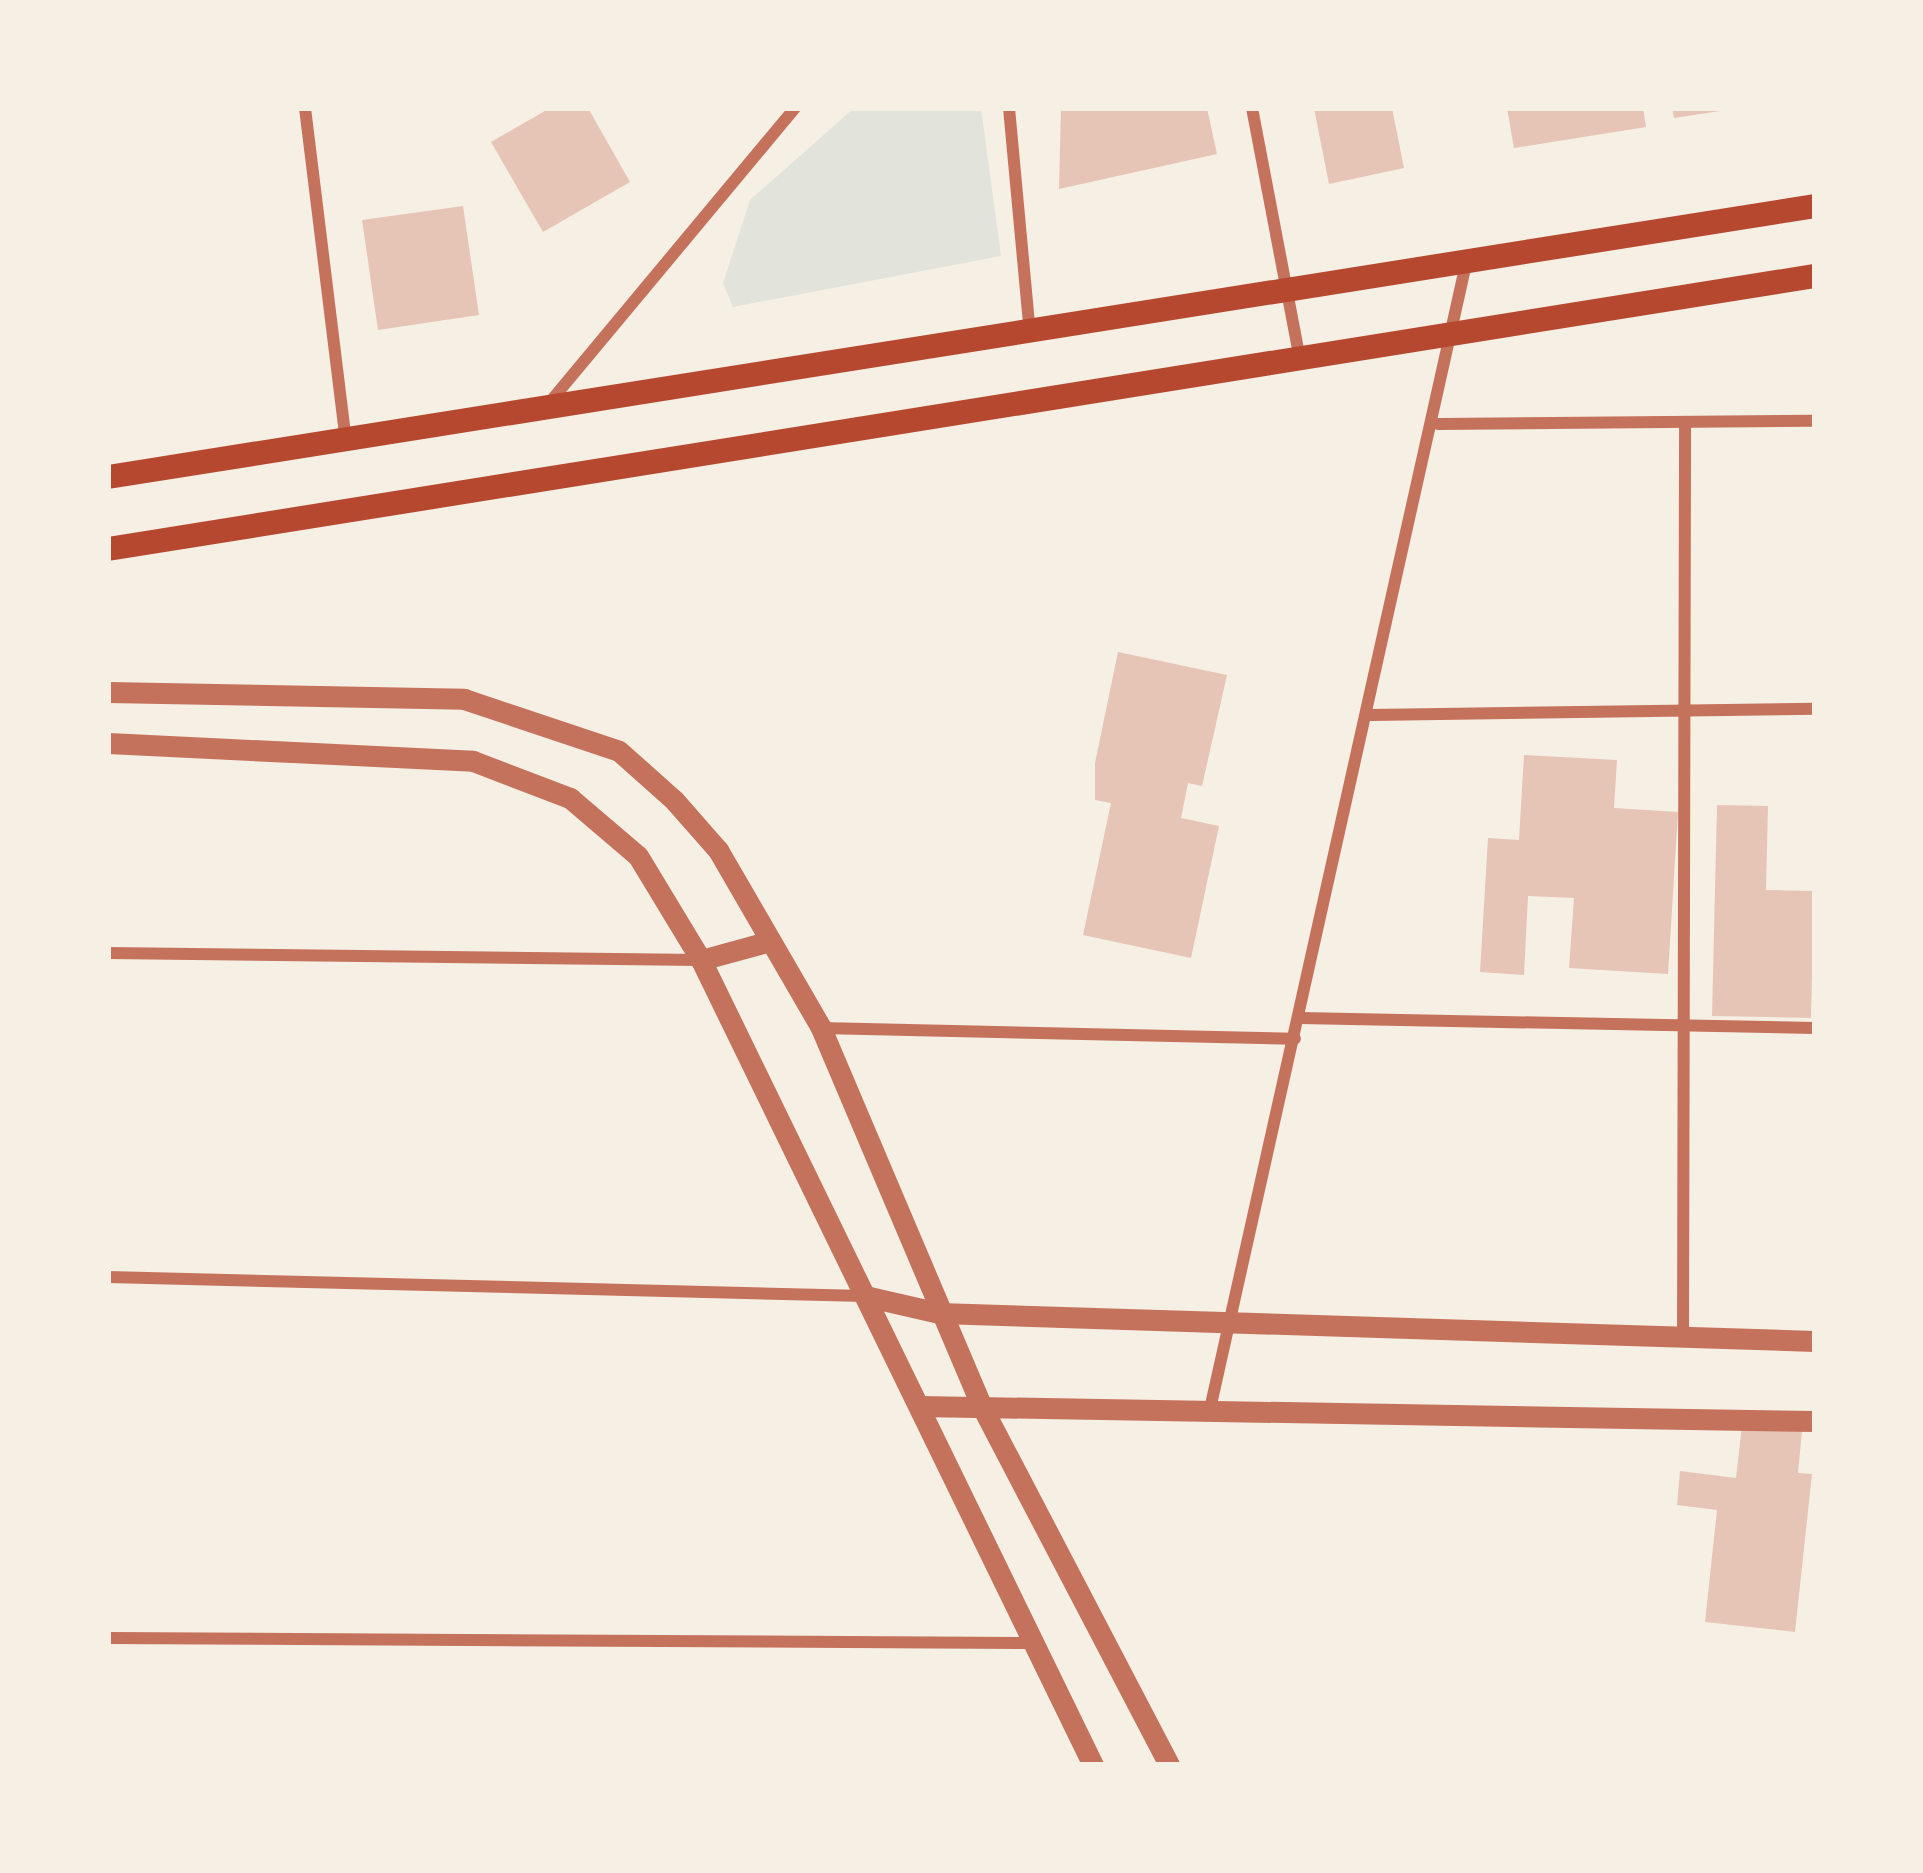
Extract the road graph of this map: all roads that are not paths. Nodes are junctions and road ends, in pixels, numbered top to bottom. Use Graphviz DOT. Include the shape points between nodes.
graph roads {
  1 [pos="305,108"];
  2 [pos="795,108"];
  3 [pos="1009,108"];
  4 [pos="1252,108"];
  5 [pos="1815,206"];
  6 [pos="1465,268"];
  7 [pos="1815,276"];
  8 [pos="1289,296"];
  9 [pos="1453,336"];
  10 [pos="1030,338"];
  11 [pos="1300,361"];
  12 [pos="538,417"];
  13 [pos="1815,421"];
  14 [pos="1685,422"];
  15 [pos="1438,424"];
  16 [pos="346,444"];
  17 [pos="108,477"];
  18 [pos="108,549"];
  19 [pos="108,692"];
  20 [pos="1815,709"];
  21 [pos="1684,710"];
  22 [pos="1370,715"];
  23 [pos="108,743"];
  24 [pos="770,940"];
  25 [pos="108,953"];
  26 [pos="701,960"];
  27 [pos="1300,1018"];
  28 [pos="821,1028"];
  29 [pos="1815,1028"];
  30 [pos="1684,1029"];
  31 [pos="1295,1039"];
  32 [pos="108,1277"];
  33 [pos="865,1297"];
  34 [pos="940,1313"];
  35 [pos="1227,1327"];
  36 [pos="1683,1340"];
  37 [pos="1815,1341"];
  38 [pos="981,1405"];
  39 [pos="919,1406"];
  40 [pos="1210,1409"];
  41 [pos="1815,1421"];
  42 [pos="108,1638"];
  43 [pos="1033,1642"];
  44 [pos="1093,1765"];
  45 [pos="1168,1765"];
  1 -- 16 [label="street"];
  2 -- 12 [label="street"];
  3 -- 10 [label="street"];
  4 -- 8 [label="street"];
  5 -- 6 [label="main road"];
  6 -- 8 [label="main road"];
  6 -- 9 [label="street"];
  7 -- 9 [label="main road"];
  8 -- 10 [label="main road"];
  8 -- 11 [label="street"];
  9 -- 11 [label="main road"];
  9 -- 15 [label="street"];
  10 -- 12 [label="main road"];
  11 -- 18 [label="main road"];
  12 -- 16 [label="main road"];
  13 -- 14 [label="street"];
  14 -- 15 [label="street"];
  14 -- 21 [label="street"];
  15 -- 22 [label="street"];
  16 -- 17 [label="main road"];
  19 -- 24 [label="street" via="464,699 566,728 619,751 674,800"];
  20 -- 21 [label="street"];
  21 -- 22 [label="street"];
  21 -- 30 [label="street"];
  22 -- 27 [label="street"];
  23 -- 26 [label="street" via="473,761 570,798 638,856"];
  24 -- 26 [label="street"];
  24 -- 28 [label="street"];
  25 -- 26 [label="street"];
  26 -- 33 [label="street"];
  27 -- 30 [label="street"];
  27 -- 31 [label="street"];
  28 -- 31 [label="street"];
  28 -- 34 [label="street"];
  29 -- 30 [label="street"];
  30 -- 36 [label="street"];
  31 -- 35 [label="street"];
  32 -- 33 [label="street"];
  33 -- 34 [label="street"];
  33 -- 39 [label="street"];
  34 -- 35 [label="street"];
  34 -- 38 [label="street"];
  35 -- 36 [label="street"];
  35 -- 40 [label="street"];
  36 -- 37 [label="street"];
  38 -- 39 [label="street"];
  38 -- 40 [label="street"];
  38 -- 45 [label="street"];
  39 -- 43 [label="street"];
  40 -- 41 [label="street"];
  42 -- 43 [label="street"];
  43 -- 44 [label="street"];
}
